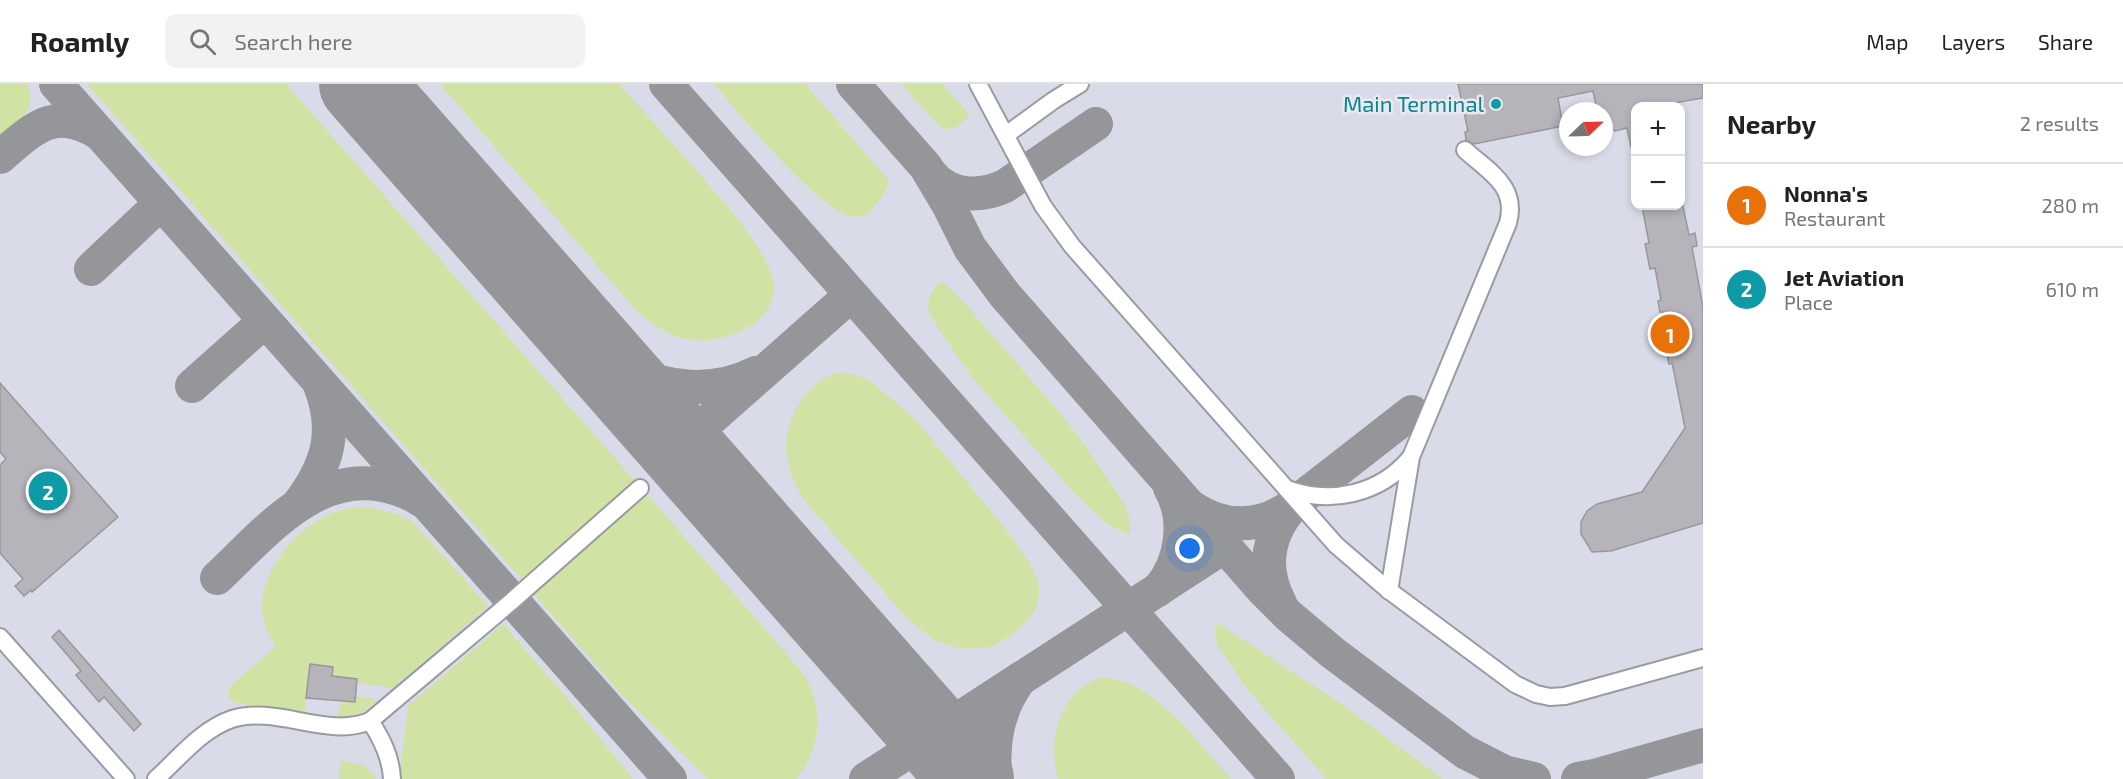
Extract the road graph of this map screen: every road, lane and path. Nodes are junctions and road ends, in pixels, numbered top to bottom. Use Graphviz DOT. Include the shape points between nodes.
graph roads {
  1 [pos="978,84"];
  2 [pos="1080,84"];
  3 [pos="1006,135"];
  4 [pos="1465,150"];
  5 [pos="1411,457"];
  6 [pos="640,488"];
  7 [pos="1284,488"];
  8 [pos="1389,591"];
  9 [pos="0,637"];
  10 [pos="1703,658"];
  11 [pos="370,721"];
  12 [pos="126,779"];
  13 [pos="156,779"];
  14 [pos="392,779"];
  1 -- 3 [label="lane"];
  2 -- 3 [label="lane"];
  3 -- 7 [label="lane" via="1043,206 1072,246"];
  4 -- 5 [label="lane" via="1504,187 1511,210"];
  5 -- 7 [label="lane" via="1393,476 1367,489 1322,497"];
  5 -- 8 [label="lane"];
  6 -- 11 [label="lane"];
  7 -- 8 [label="lane" via="1336,545"];
  8 -- 10 [label="lane" via="1515,684 1550,697 1572,695"];
  9 -- 12 [label="lane"];
  11 -- 13 [label="lane" via="348,727 269,718 233,719 208,731"];
  11 -- 14 [label="lane" via="389,758"];
}
